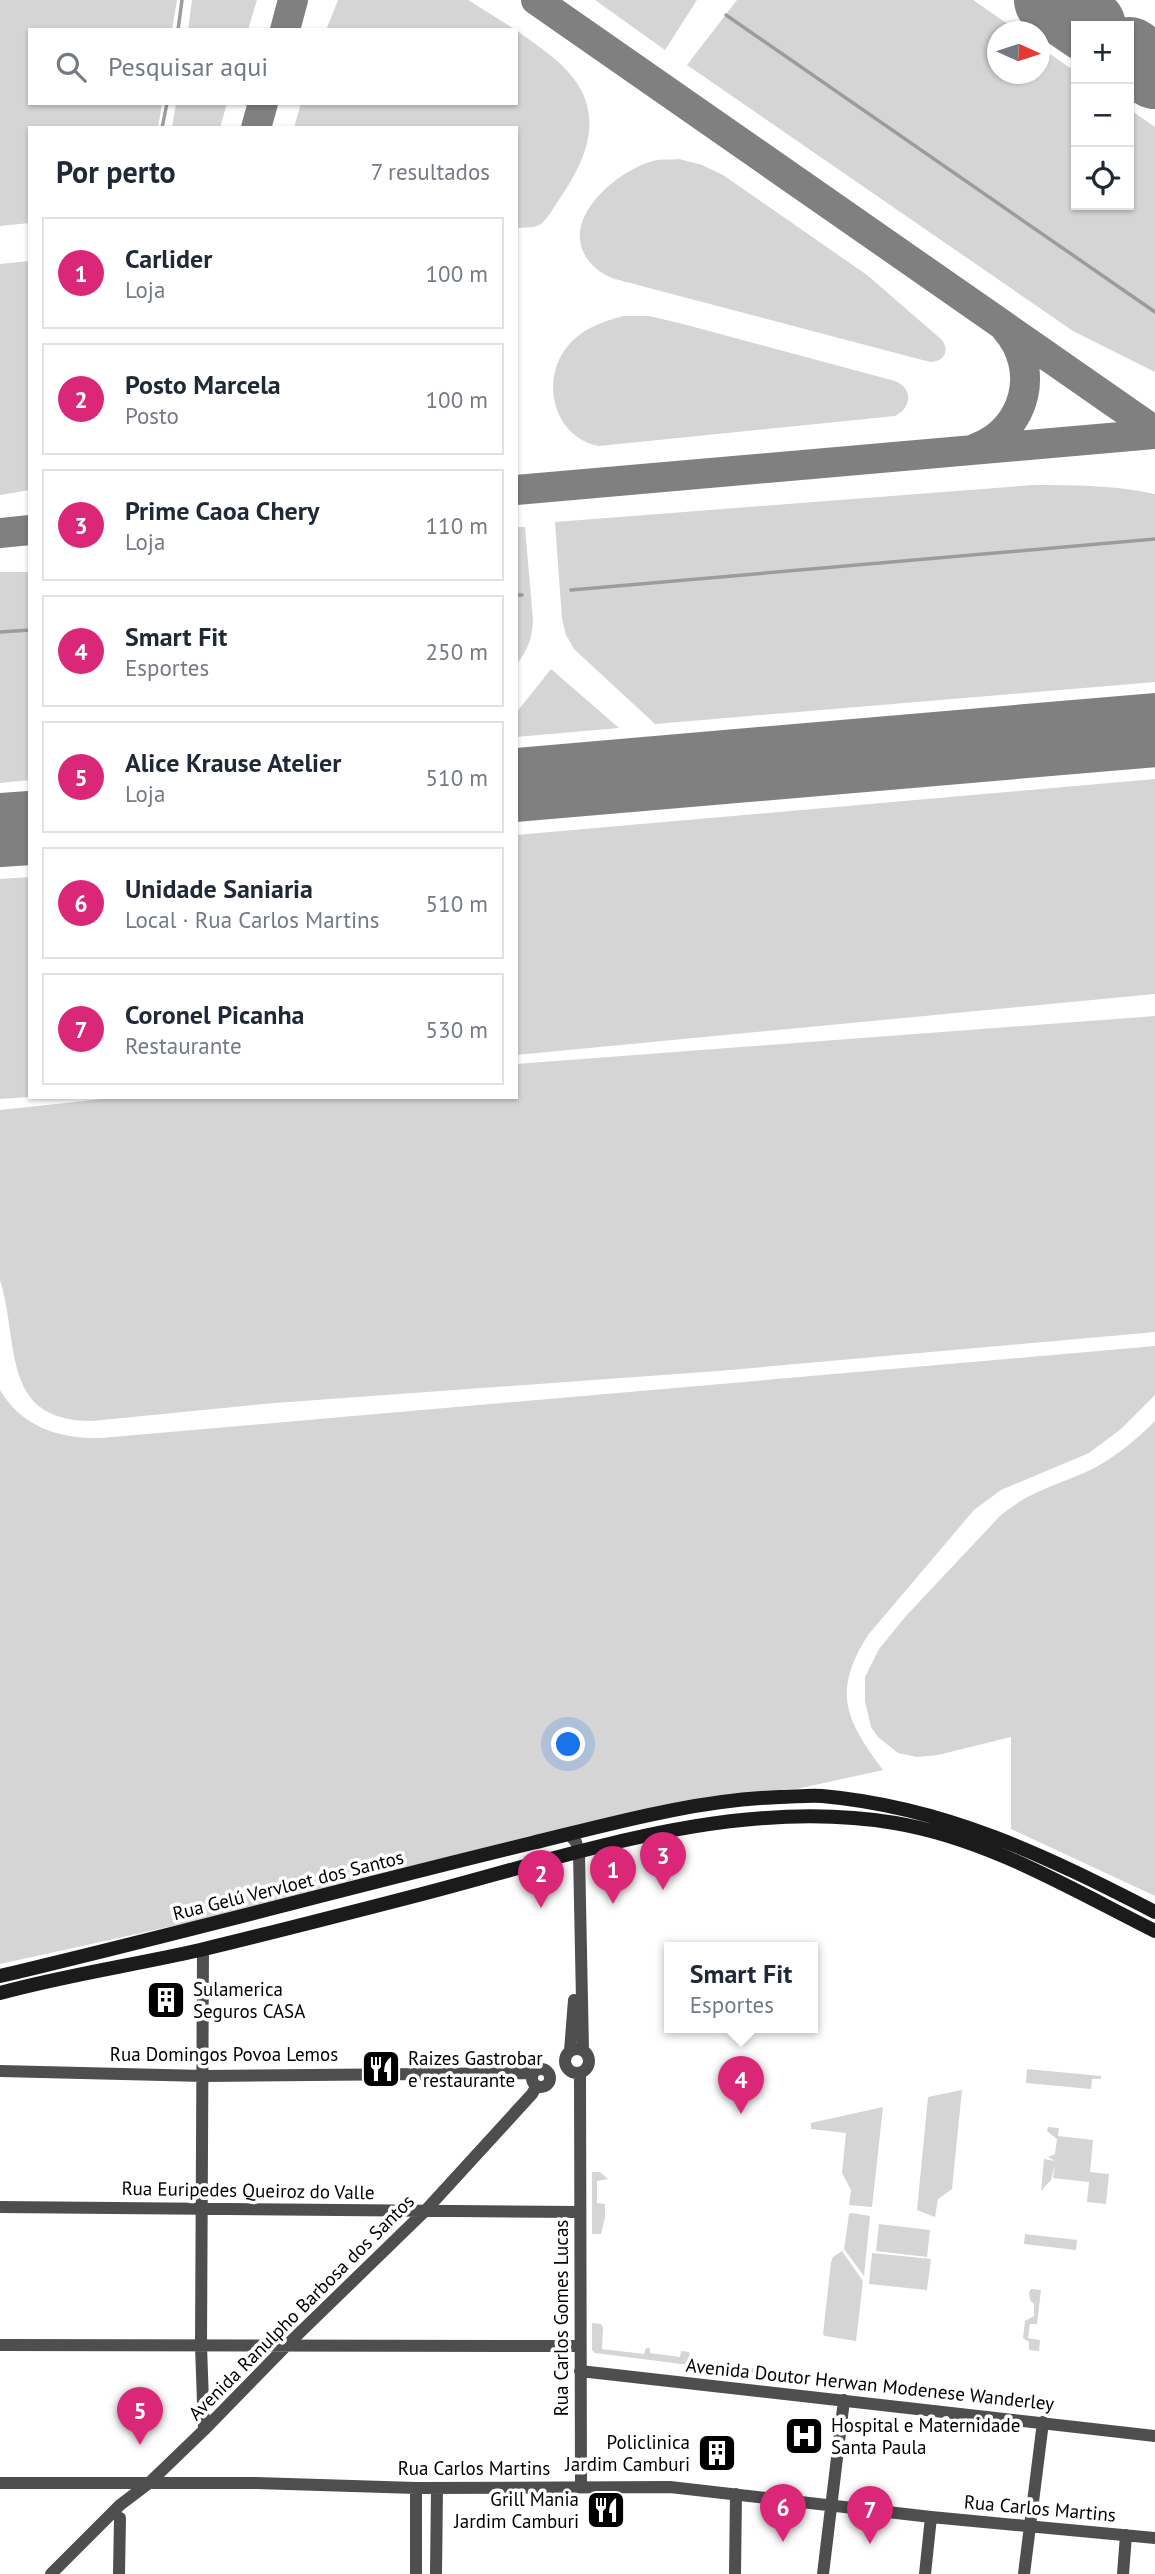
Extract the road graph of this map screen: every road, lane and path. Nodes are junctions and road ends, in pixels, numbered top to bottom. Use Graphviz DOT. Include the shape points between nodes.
graph roads {
  1 [pos="569,1834"];
  2 [pos="579,1853"];
  3 [pos="1155,1912"];
  4 [pos="1155,1931"];
  5 [pos="203,1949"];
  6 [pos="0,1976"];
  7 [pos="0,1993"];
  8 [pos="576,2050"];
  9 [pos="0,2071"];
  10 [pos="573,2071"];
  11 [pos="533,2073"];
  12 [pos="549,2074"];
  13 [pos="204,2076"];
  14 [pos="536,2087"];
  15 [pos="0,2207"];
  16 [pos="202,2208"];
  17 [pos="425,2211"];
  18 [pos="579,2212"];
  19 [pos="0,2345"];
  20 [pos="201,2346"];
  21 [pos="286,2346"];
  22 [pos="580,2346"];
  23 [pos="580,2371"];
  24 [pos="844,2400"];
  25 [pos="1043,2422"];
  26 [pos="204,2430"];
  27 [pos="1155,2436"];
  28 [pos="0,2483"];
  29 [pos="149,2483"];
  30 [pos="581,2487"];
  31 [pos="416,2488"];
  32 [pos="437,2488"];
  33 [pos="736,2494"];
  34 [pos="831,2505"];
  35 [pos="931,2517"];
  36 [pos="120,2518"];
  37 [pos="1029,2526"];
  38 [pos="1126,2535"];
  39 [pos="1155,2538"];
  40 [pos="51,2574"];
  41 [pos="119,2574"];
  42 [pos="416,2574"];
  43 [pos="436,2574"];
  44 [pos="735,2574"];
  45 [pos="823,2574"];
  46 [pos="925,2574"];
  47 [pos="1024,2574"];
  48 [pos="1123,2574"];
  1 -- 2 [label="street, Rua Carlos Gomes Lucas"];
  1 -- 3 [label="main road, Rua Gelú Vervloet dos Santos" via="717,1801 820,1796 887,1806 980,1831 1051,1860"];
  1 -- 6 [label="main road, Rua Gelú Vervloet dos Santos"];
  2 -- 4 [label="main road" via="746,1818 861,1819 940,1833 1004,1856"];
  2 -- 5 [label="main road"];
  2 -- 8 [label="street, Rua Carlos Gomes Lucas"];
  5 -- 7 [label="main road"];
  5 -- 13 [label="street"];
  8 -- 10 [label="street, Rua Carlos Gomes Lucas" via="565,2058"];
  8 -- 10 [label="street, Rua Carlos Gomes Lucas" via="589,2060 587,2068"];
  9 -- 13 [label="street, Rua Domingos Povoa Lemos"];
  10 -- 12 [label="street"];
  10 -- 18 [label="street, Rua Carlos Gomes Lucas"];
  11 -- 12 [label="street" via="538,2069"];
  11 -- 13 [label="street, Rua Domingos Povoa Lemos"];
  11 -- 14 [label="street"];
  12 -- 14 [label="street" via="547,2085"];
  13 -- 16 [label="street"];
  14 -- 17 [label="street, Avenida Ranulpho Barbosa dos Santos"];
  15 -- 16 [label="street, Rua Euripedes Queiroz do Valle"];
  16 -- 17 [label="street, Rua Euripedes Queiroz do Valle"];
  16 -- 20 [label="street"];
  17 -- 18 [label="street, Rua Euripedes Queiroz do Valle"];
  17 -- 21 [label="street, Avenida Ranulpho Barbosa dos Santos"];
  18 -- 22 [label="street, Rua Carlos Gomes Lucas"];
  19 -- 20 [label="street"];
  20 -- 21 [label="street"];
  20 -- 26 [label="street"];
  21 -- 22 [label="street"];
  21 -- 26 [label="street, Avenida Ranulpho Barbosa dos Santos"];
  22 -- 23 [label="street, Rua Carlos Gomes Lucas"];
  23 -- 24 [label="street, Avenida Doutor Herwan Modenese Wanderley"];
  23 -- 30 [label="street, Rua Carlos Gomes Lucas"];
  24 -- 25 [label="street, Avenida Doutor Herwan Modenese Wanderley"];
  24 -- 34 [label="street"];
  25 -- 27 [label="street, Avenida Doutor Herwan Modenese Wanderley"];
  25 -- 37 [label="street"];
  26 -- 29 [label="street, Avenida Ranulpho Barbosa dos Santos"];
  28 -- 29 [label="street, Rua Carlos Martins"];
  29 -- 31 [label="street, Rua Carlos Martins"];
  29 -- 40 [label="street, Avenida Ranulpho Barbosa dos Santos" via="120,2505"];
  30 -- 32 [label="street, Rua Carlos Martins"];
  30 -- 33 [label="street, Rua Carlos Martins" via="670,2487"];
  31 -- 32 [label="street, Rua Carlos Martins"];
  31 -- 42 [label="street"];
  32 -- 43 [label="street"];
  33 -- 34 [label="street, Rua Carlos Martins"];
  33 -- 44 [label="street"];
  34 -- 35 [label="street, Rua Carlos Martins"];
  34 -- 45 [label="street"];
  35 -- 37 [label="street, Rua Carlos Martins"];
  35 -- 46 [label="street"];
  36 -- 41 [label="street"];
  37 -- 38 [label="street, Rua Carlos Martins"];
  37 -- 47 [label="street"];
  38 -- 39 [label="street, Rua Carlos Martins"];
  38 -- 48 [label="street"];
}
